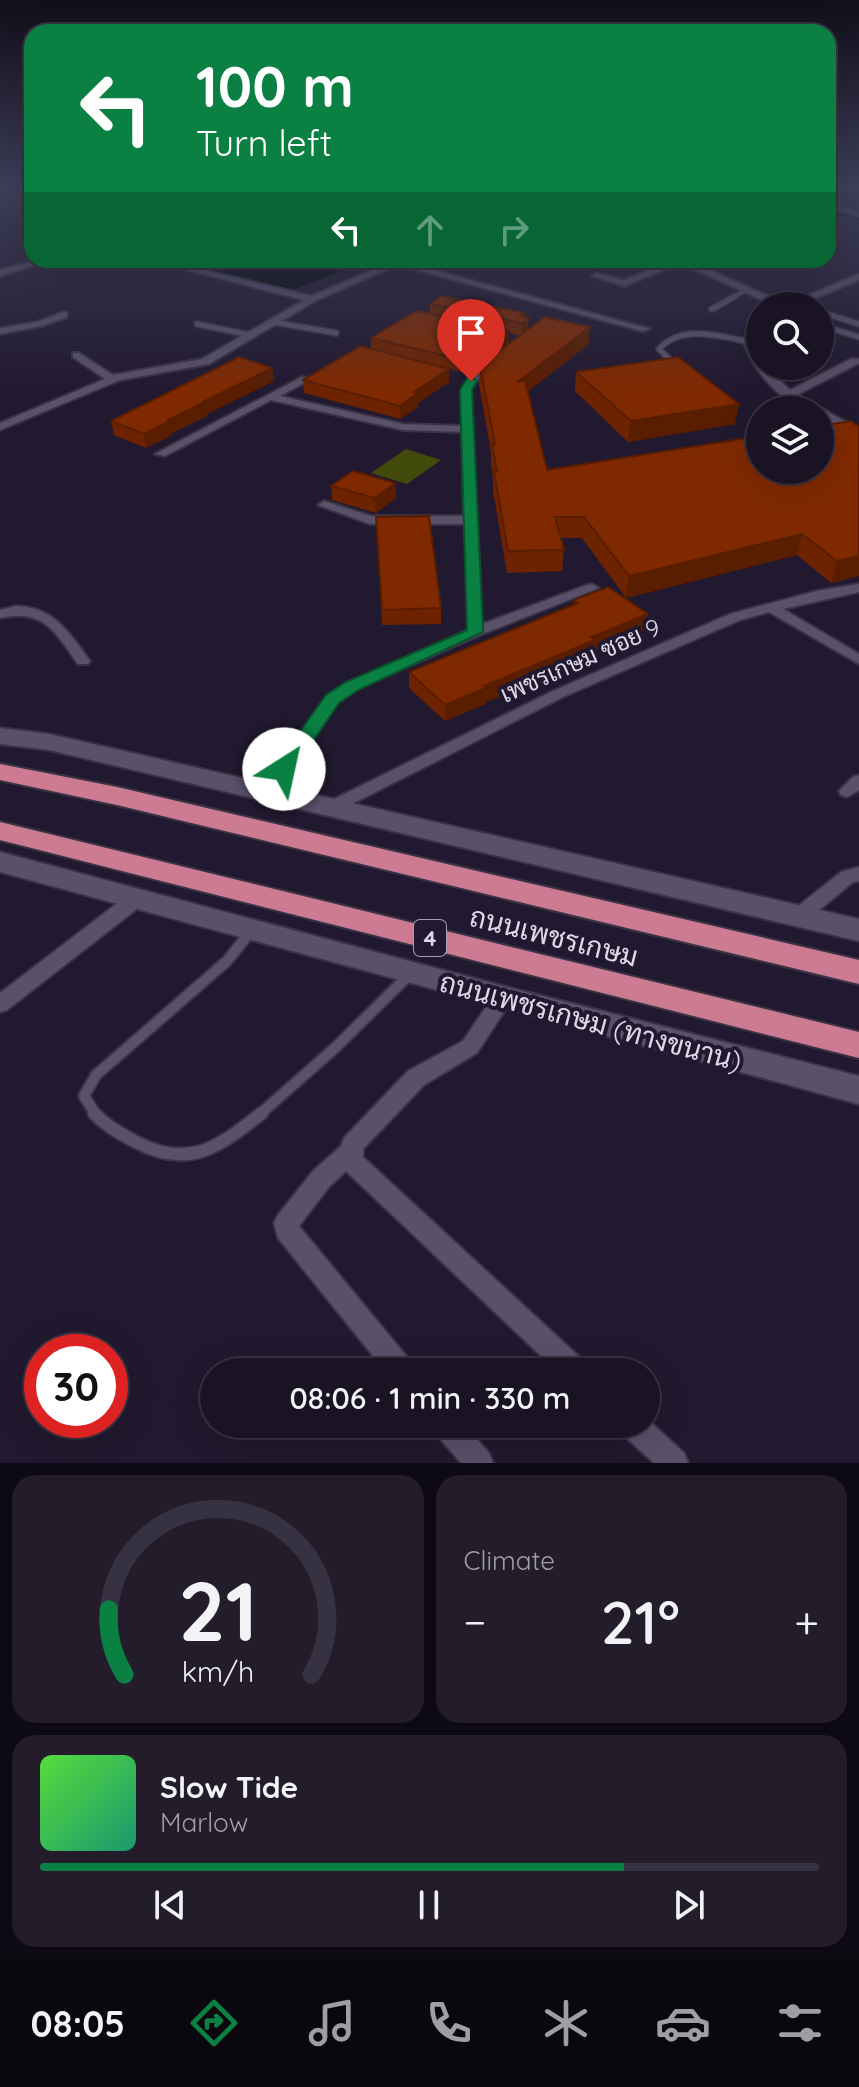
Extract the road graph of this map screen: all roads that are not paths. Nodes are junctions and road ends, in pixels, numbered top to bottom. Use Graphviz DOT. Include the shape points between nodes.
graph roads {
  1 [pos="24,266"];
  2 [pos="185,268"];
  3 [pos="385,268"];
  4 [pos="426,268"];
  5 [pos="657,268"];
  6 [pos="697,268"];
  7 [pos="704,268"];
  8 [pos="701,269"];
  9 [pos="0,273"];
  10 [pos="596,276"];
  11 [pos="858,278"];
  12 [pos="748,289"];
  13 [pos="754,292"];
  14 [pos="824,292"];
  15 [pos="312,299"];
  16 [pos="712,309"];
  17 [pos="64,315"];
  18 [pos="834,316"];
  19 [pos="3,319"];
  20 [pos="273,322"];
  21 [pos="197,324"];
  22 [pos="859,324"];
  23 [pos="17,326"];
  24 [pos="645,329"];
  25 [pos="834,329"];
  26 [pos="0,331"];
  27 [pos="336,333"];
  28 [pos="250,335"];
  29 [pos="859,337"];
  30 [pos="746,341"];
  31 [pos="76,355"];
  32 [pos="502,358"];
  33 [pos="855,361"];
  34 [pos="685,373"];
  35 [pos="456,377"];
  36 [pos="112,379"];
  37 [pos="302,380"];
  38 [pos="772,380"];
  39 [pos="471,381"];
  40 [pos="790,394"];
  41 [pos="793,396"];
  42 [pos="270,397"];
  43 [pos="834,420"];
  44 [pos="0,427"];
  45 [pos="467,429"];
  46 [pos="859,434"];
  47 [pos="161,454"];
  48 [pos="324,505"];
  49 [pos="471,520"];
  50 [pos="592,588"];
  51 [pos="859,588"];
  52 [pos="770,607"];
  53 [pos="0,614"];
  54 [pos="475,632"];
  55 [pos="859,660"];
  56 [pos="83,661"];
  57 [pos="0,736"];
  58 [pos="0,772"];
  59 [pos="268,792"];
  60 [pos="332,807"];
  61 [pos="0,831"];
  62 [pos="0,862"];
  63 [pos="859,874"];
  64 [pos="135,900"];
  65 [pos="799,916"];
  66 [pos="859,930"];
  67 [pos="251,931"];
  68 [pos="859,972"];
  69 [pos="411,974"];
  70 [pos="503,998"];
  71 [pos="0,1004"];
  72 [pos="859,1045"];
  73 [pos="859,1090"];
  74 [pos="351,1151"];
  75 [pos="392,1358"];
  76 [pos="562,1358"];
  77 [pos="458,1438"];
  78 [pos="647,1438"];
  79 [pos="479,1463"];
  80 [pos="674,1463"];
  1 -- 9 [label="street"];
  2 -- 15 [label="street"];
  3 -- 15 [label="street"];
  4 -- 24 [label="street"];
  5 -- 10 [label="street" via="625,283"];
  6 -- 8 [label="street"];
  7 -- 8 [label="street"];
  8 -- 12 [label="street"];
  11 -- 14 [label="street"];
  12 -- 13 [label="street"];
  12 -- 16 [label="lane"];
  15 -- 20 [label="street"];
  17 -- 23 [label="street"];
  18 -- 22 [label="lane"];
  19 -- 23 [label="street"];
  20 -- 27 [label="lane"];
  20 -- 28 [label="street"];
  21 -- 28 [label="lane"];
  23 -- 26 [label="street"];
  25 -- 29 [label="lane"];
  28 -- 36 [label="street" via="196,365"];
  30 -- 34 [label="lane" via="691,334 662,344 659,349 665,357"];
  31 -- 36 [label="street"];
  32 -- 39 [label="street"];
  33 -- 40 [label="street"];
  35 -- 39 [label="street"];
  36 -- 44 [label="street"];
  37 -- 42 [label="street"];
  38 -- 40 [label="street"];
  39 -- 45 [label="street" via="466,390"];
  40 -- 41 [label="street"];
  42 -- 45 [label="street" via="403,427"];
  42 -- 47 [label="street"];
  43 -- 46 [label="street"];
  45 -- 49 [label="street"];
  48 -- 49 [label="street" via="370,520"];
  49 -- 54 [label="street"];
  50 -- 54 [label="street"];
  51 -- 52 [label="street, เพชรเกษม ซอย 9"];
  52 -- 55 [label="street"];
  52 -- 60 [label="street, เพชรเกษม ซอย 9" via="735,617 558,694"];
  53 -- 56 [label="street" via="18,609 43,615 69,638"];
  54 -- 59 [label="street" via="333,699"];
  57 -- 59 [label="main road" via="49,742"];
  58 -- 68 [label="highway, ถนนเพชรเกษม"];
  59 -- 60 [label="main road"];
  60 -- 65 [label="main road"];
  61 -- 72 [label="highway, ถนนเพชรเกษม / 4"];
  62 -- 64 [label="main road, ถนนเพชรเกษม (ทางขนาน) / 4"];
  63 -- 65 [label="street" via="847,877"];
  64 -- 67 [label="main road, ถนนเพชรเกษม (ทางขนาน) / 4"];
  64 -- 71 [label="street"];
  65 -- 66 [label="main road"];
  67 -- 69 [label="main road, ถนนเพชรเกษม (ทางขนาน) / 4"];
  67 -- 69 [label="lane" via="227,961 96,1075 84,1096 102,1124 154,1152 189,1156 224,1142 313,1068"];
  69 -- 70 [label="main road, ถนนเพชรเกษม (ทางขนาน) / 4"];
  70 -- 73 [label="main road, ถนนเพชรเกษม (ทางขนาน) / 4"];
  70 -- 74 [label="street" via="470,1047 416,1078"];
  74 -- 75 [label="street" via="294,1211 287,1230"];
  74 -- 76 [label="street" via="352,1161"];
  77 -- 79 [label="street"];
  78 -- 80 [label="street"];
}
